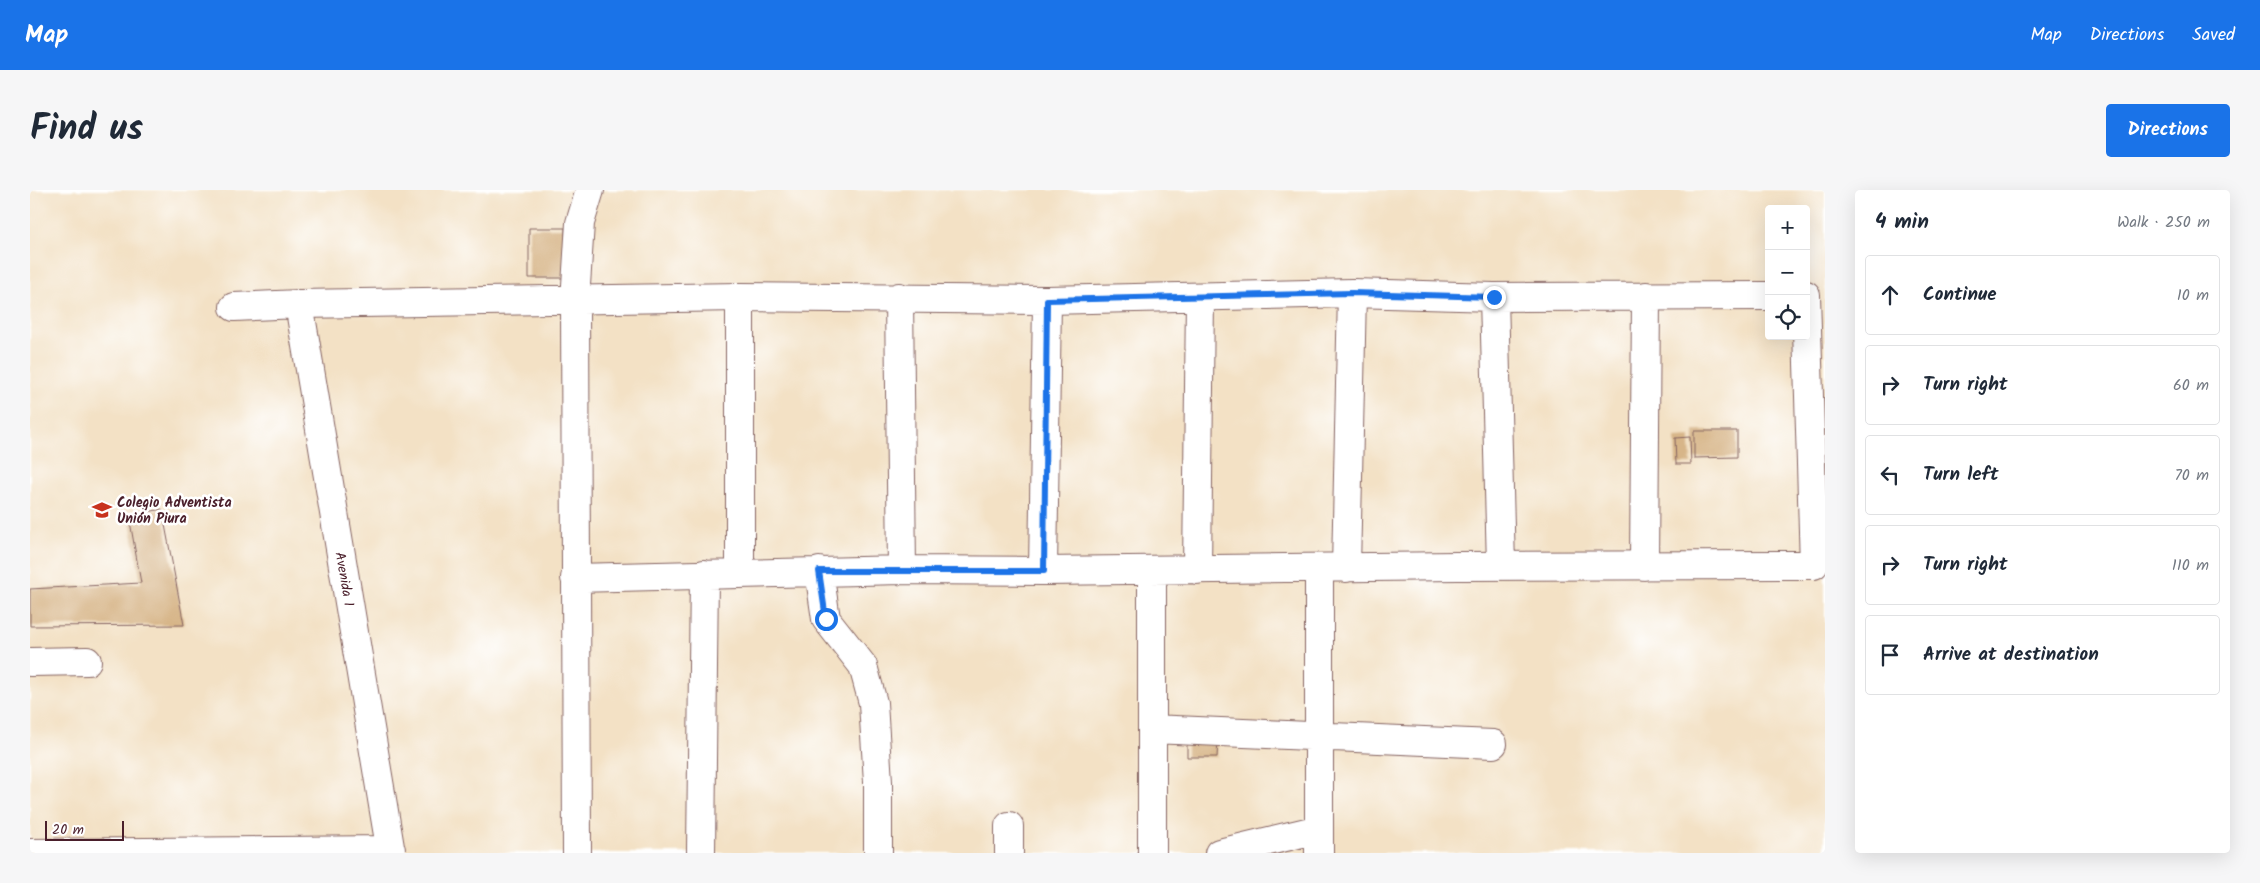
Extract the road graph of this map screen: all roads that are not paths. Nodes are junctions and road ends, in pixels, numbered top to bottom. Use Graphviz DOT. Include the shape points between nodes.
graph roads {
  1 [pos="590,190"];
  2 [pos="1352,293"];
  3 [pos="1646,296"];
  4 [pos="1765,296"];
  5 [pos="740,297"];
  6 [pos="899,297"];
  7 [pos="1200,297"];
  8 [pos="1494,297"];
  9 [pos="1047,300"];
  10 [pos="575,301"];
  11 [pos="299,304"];
  12 [pos="234,307"];
  13 [pos="1807,340"];
  14 [pos="1501,566"];
  15 [pos="1644,566"];
  16 [pos="1333,568"];
  17 [pos="902,570"];
  18 [pos="1152,570"];
  19 [pos="1197,570"];
  20 [pos="819,571"];
  21 [pos="1044,571"];
  22 [pos="740,572"];
  23 [pos="704,574"];
  24 [pos="575,578"];
  25 [pos="87,661"];
  26 [pos="30,662"];
  27 [pos="1152,729"];
  28 [pos="1320,737"];
  29 [pos="1494,744"];
  30 [pos="1009,826"];
  31 [pos="1319,841"];
  32 [pos="136,852"];
  33 [pos="330,852"];
  34 [pos="391,852"];
  35 [pos="30,853"];
  36 [pos="576,853"];
  37 [pos="701,853"];
  38 [pos="878,853"];
  39 [pos="1009,853"];
  40 [pos="1152,853"];
  41 [pos="1219,853"];
  1 -- 10 [label="street" via="580,223"];
  2 -- 7 [label="street"];
  2 -- 8 [label="street"];
  2 -- 16 [label="street"];
  3 -- 4 [label="street"];
  3 -- 8 [label="street"];
  3 -- 15 [label="street"];
  5 -- 6 [label="street"];
  5 -- 10 [label="street"];
  5 -- 22 [label="street"];
  6 -- 9 [label="street"];
  6 -- 17 [label="street"];
  7 -- 9 [label="street"];
  7 -- 19 [label="street"];
  8 -- 14 [label="street"];
  9 -- 21 [label="street"];
  10 -- 11 [label="street"];
  10 -- 24 [label="street"];
  11 -- 12 [label="street"];
  11 -- 34 [label="street, Avenida 1"];
  13 -- 15 [label="street" via="1814,566"];
  14 -- 15 [label="street"];
  14 -- 16 [label="street"];
  16 -- 19 [label="street"];
  16 -- 28 [label="street"];
  17 -- 20 [label="street"];
  17 -- 21 [label="street"];
  18 -- 19 [label="street"];
  18 -- 21 [label="street"];
  18 -- 27 [label="street"];
  20 -- 22 [label="street"];
  20 -- 38 [label="street" via="826,619 863,666 873,703"];
  22 -- 23 [label="street"];
  23 -- 24 [label="street"];
  23 -- 37 [label="street"];
  24 -- 36 [label="street"];
  25 -- 26 [label="street"];
  27 -- 28 [label="street"];
  27 -- 40 [label="street"];
  28 -- 29 [label="street"];
  28 -- 31 [label="street"];
  30 -- 39 [label="street"];
  31 -- 41 [label="street"];
  32 -- 33 [label="street"];
  32 -- 35 [label="street"];
  33 -- 34 [label="street"];
}
